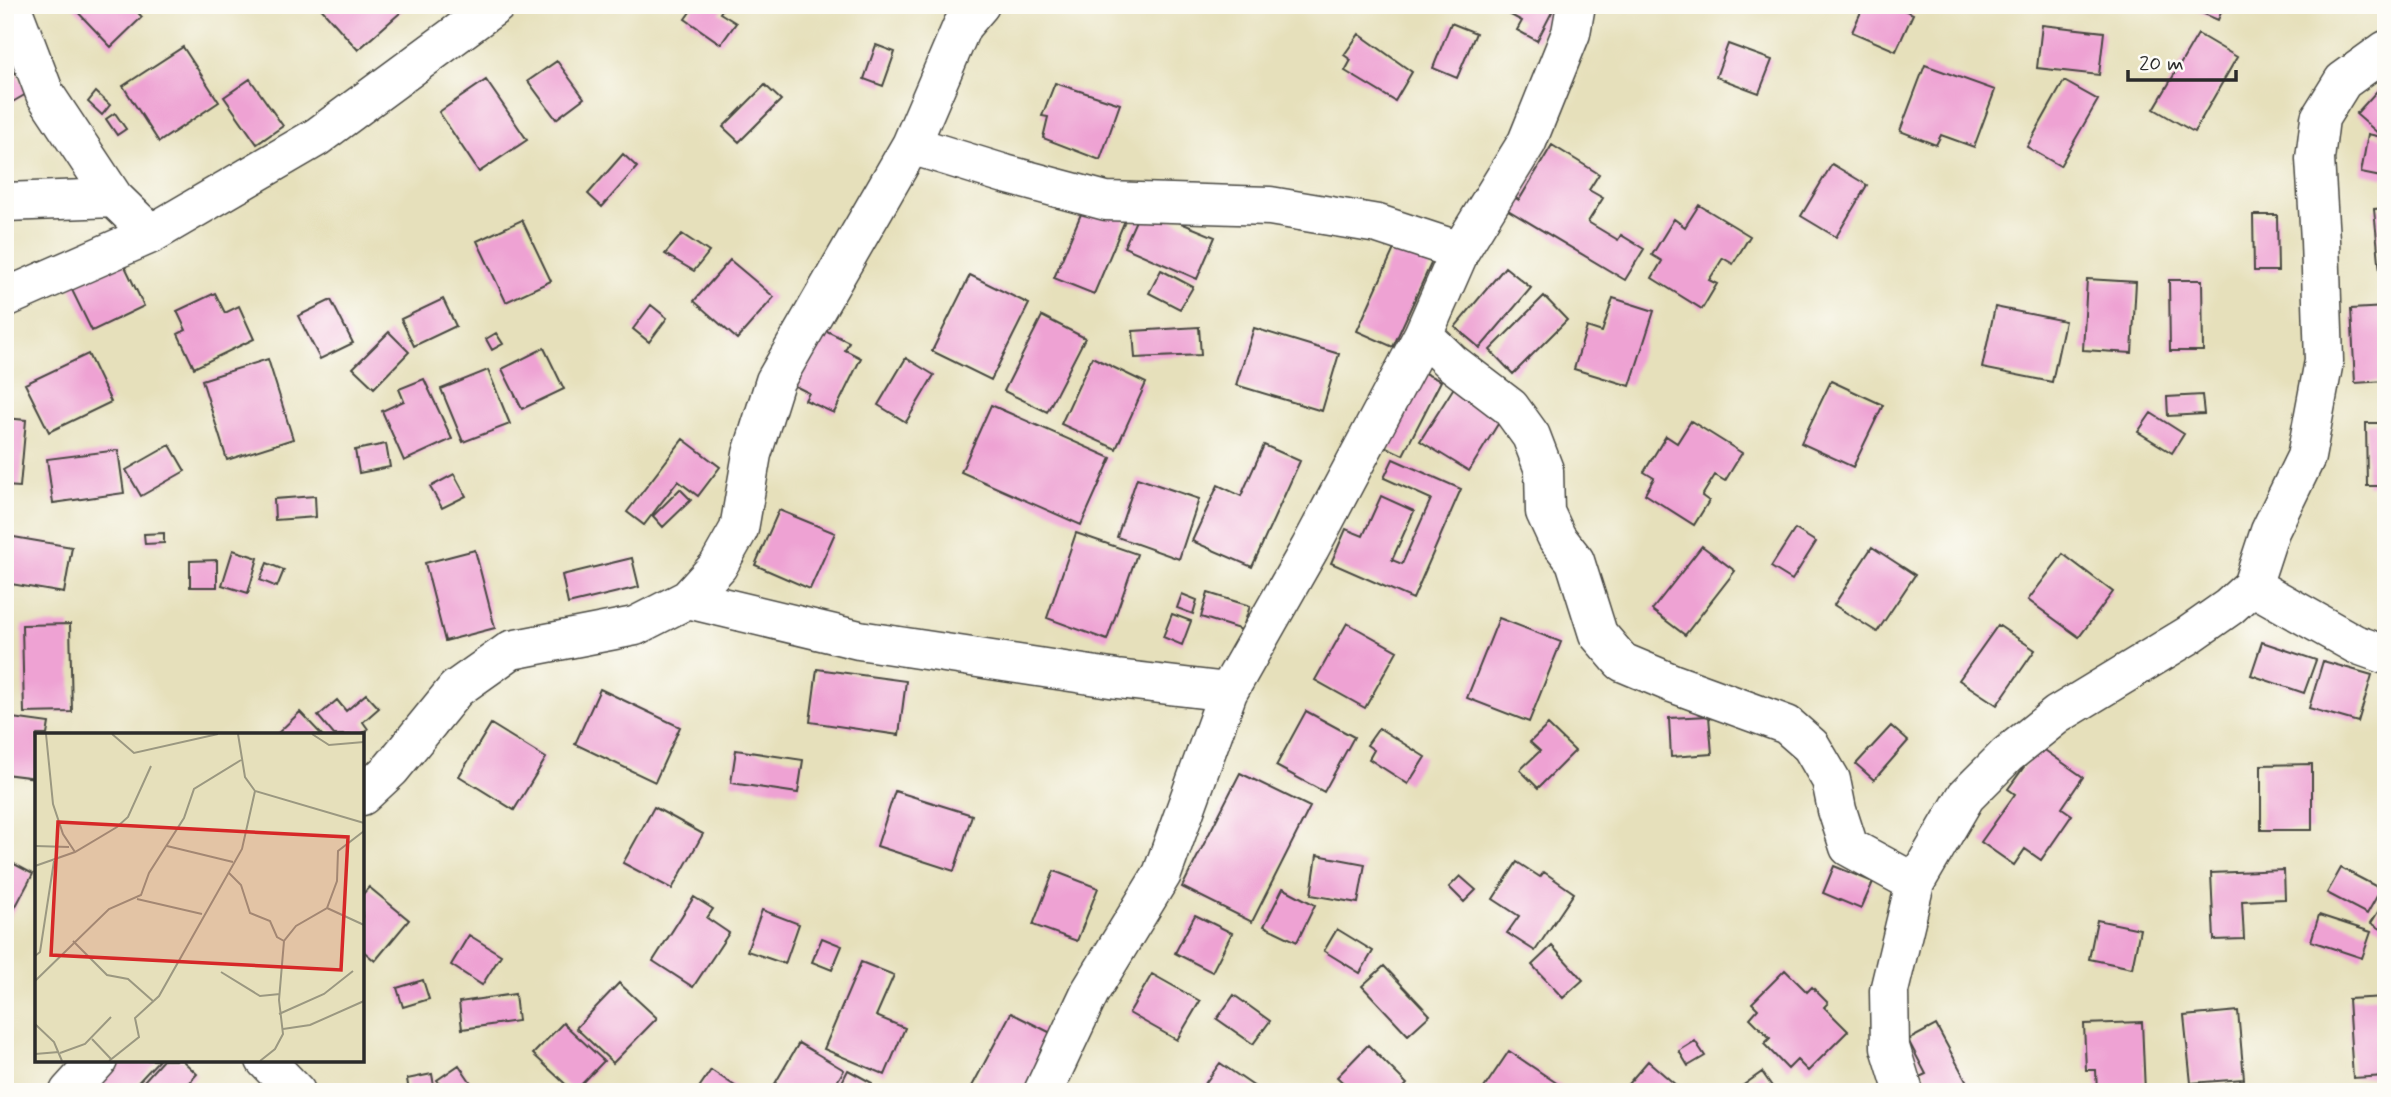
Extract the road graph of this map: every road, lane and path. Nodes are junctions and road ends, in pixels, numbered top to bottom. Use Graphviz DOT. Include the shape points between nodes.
graph roads {
  1 [pos="11,5"];
  2 [pos="496,5"];
  3 [pos="981,5"];
  4 [pos="1576,5"];
  5 [pos="2386,50"];
  6 [pos="911,145"];
  7 [pos="114,198"];
  8 [pos="5,202"];
  9 [pos="152,234"];
  10 [pos="1460,251"];
  11 [pos="7,298"];
  12 [pos="1423,335"];
  13 [pos="2252,586"];
  14 [pos="688,599"];
  15 [pos="2386,655"];
  16 [pos="1228,692"];
  17 [pos="364,794"];
  18 [pos="1915,883"];
  19 [pos="96,1062"];
  20 [pos="267,1062"];
  21 [pos="69,1092"];
  22 [pos="296,1092"];
  23 [pos="1043,1092"];
  24 [pos="1904,1092"];
  1 -- 7 [label="street" via="45,94"];
  2 -- 9 [label="street" via="317,137"];
  3 -- 6 [label="street" via="962,26"];
  4 -- 10 [label="street" via="1571,33 1527,142"];
  5 -- 13 [label="street" via="2343,81 2320,118 2315,159 2324,360 2306,457 2270,531"];
  6 -- 10 [label="street" via="1106,201 1270,206 1378,223"];
  6 -- 14 [label="street" via="775,380 752,454 739,529 718,566"];
  7 -- 8 [label="street"];
  7 -- 9 [label="street"];
  9 -- 11 [label="street"];
  10 -- 12 [label="street"];
  12 -- 16 [label="street"];
  12 -- 18 [label="street" via="1510,407 1531,436 1544,470 1545,512 1576,561 1598,634 1622,662 1787,725 1811,746 1831,780 1849,847"];
  13 -- 15 [label="street" via="2355,645"];
  13 -- 18 [label="street" via="2189,635 2057,715 2007,755 1966,796"];
  14 -- 16 [label="street" via="859,639"];
  14 -- 17 [label="street" via="635,626 512,650 456,690 391,769"];
  16 -- 23 [label="street" via="1162,874 1090,992"];
  18 -- 24 [label="street" via="1889,990 1890,1047"];
  19 -- 21 [label="street"];
  20 -- 22 [label="street"];
}
